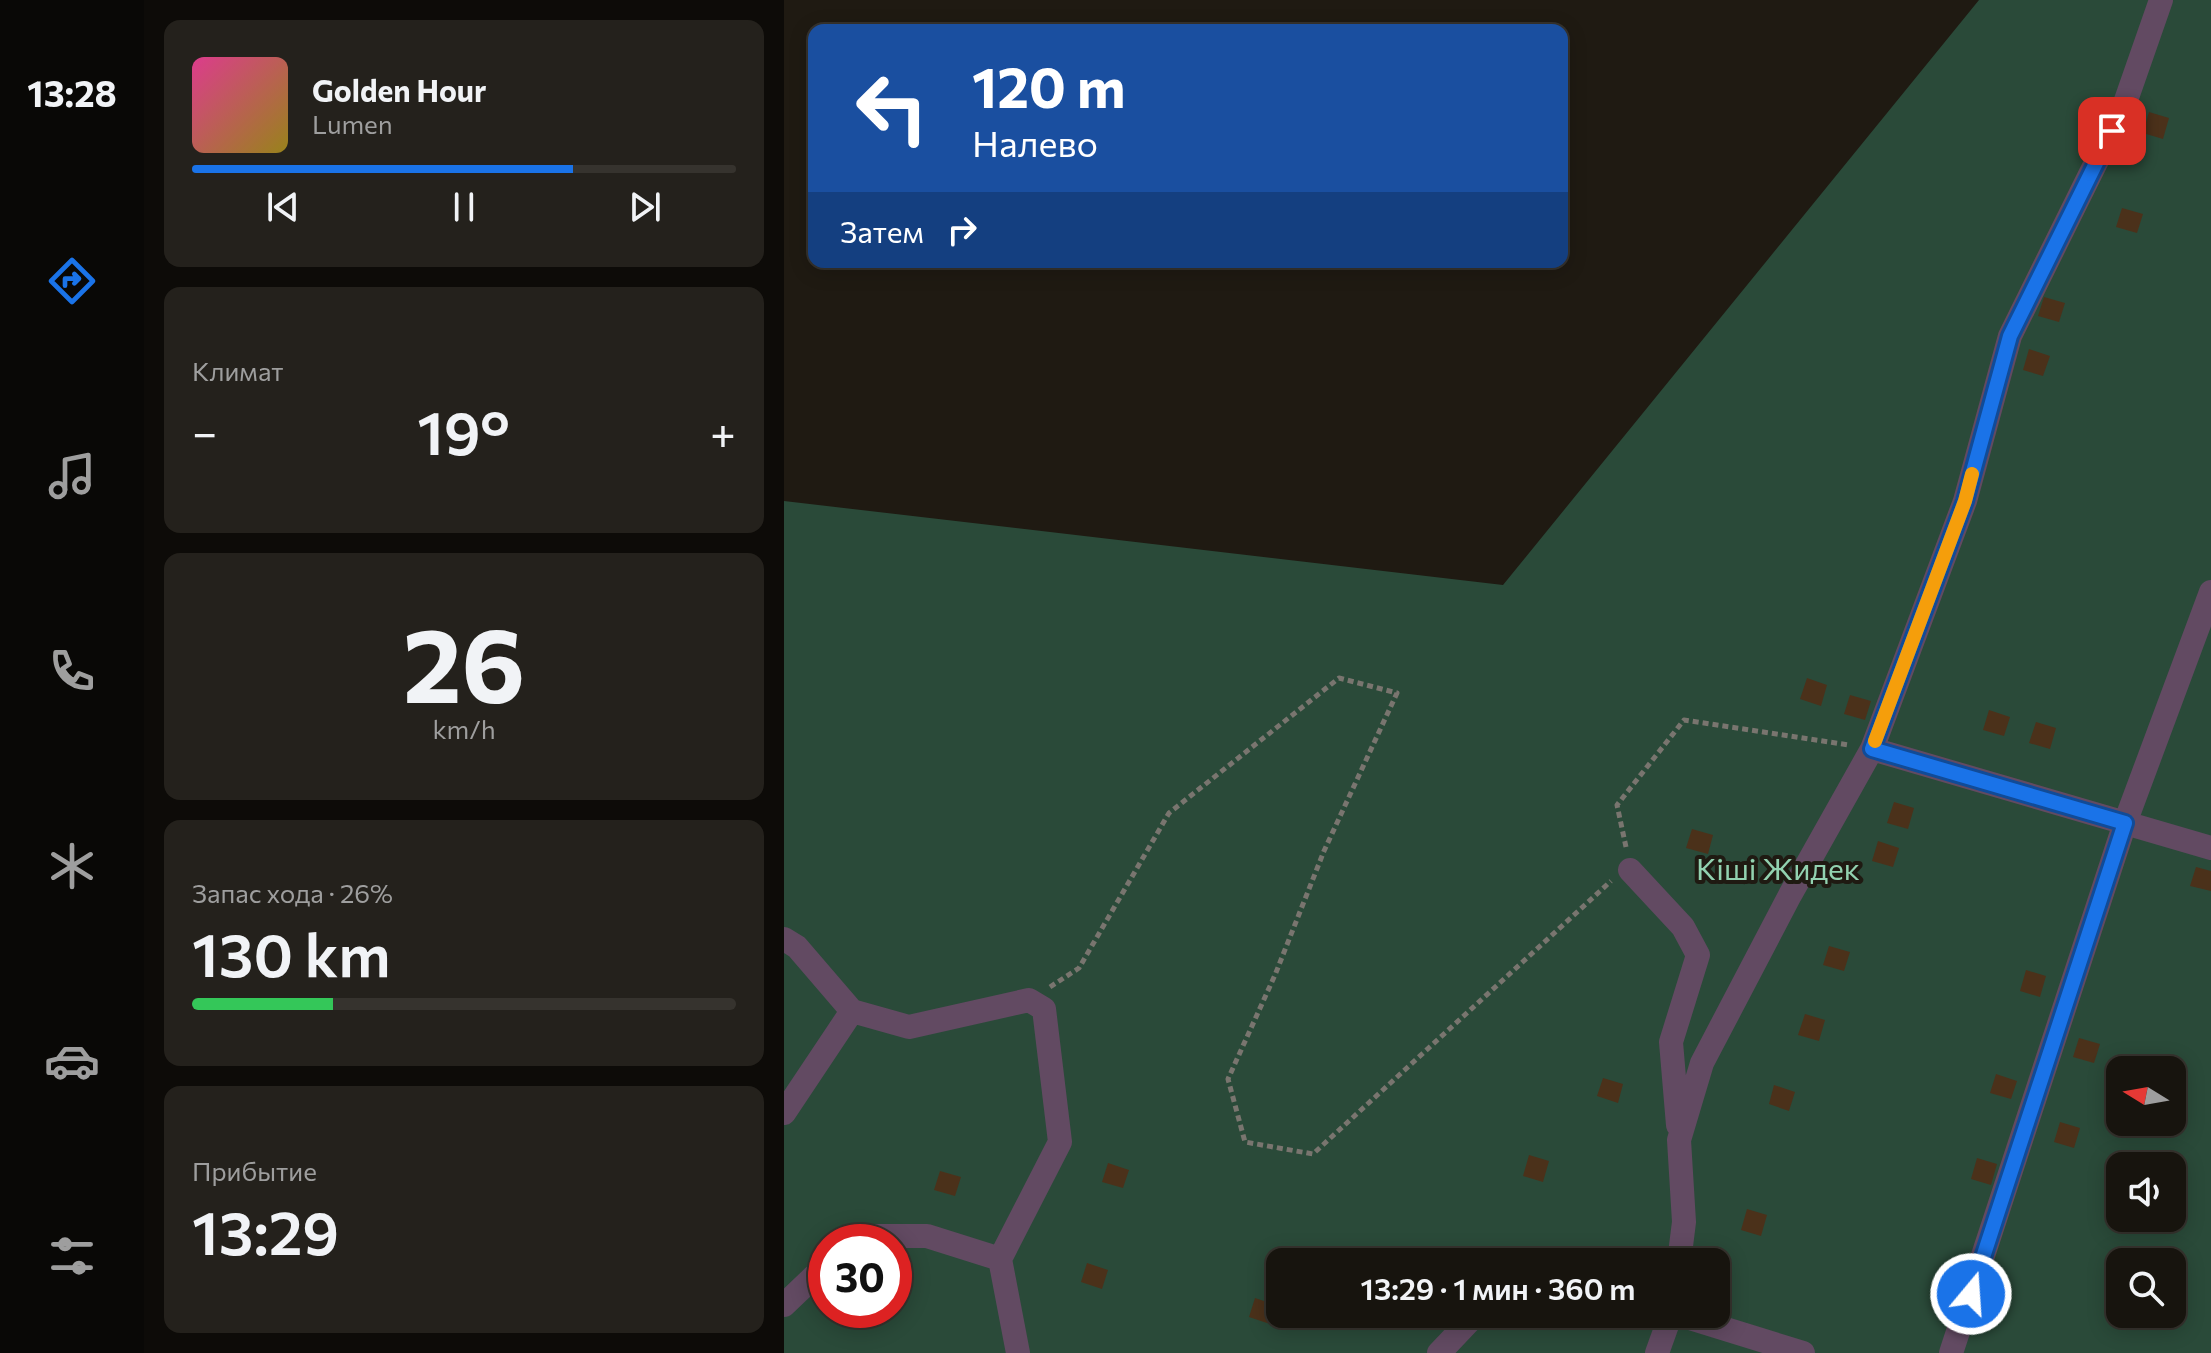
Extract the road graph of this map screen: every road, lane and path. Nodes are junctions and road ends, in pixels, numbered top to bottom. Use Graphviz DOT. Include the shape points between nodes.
graph roads {
  1 [pos="2161,0"];
  2 [pos="2211,592"];
  3 [pos="1872,749"];
  4 [pos="2125,823"];
  5 [pos="2211,848"];
  6 [pos="1630,870"];
  7 [pos="784,939"];
  8 [pos="1029,1000"];
  9 [pos="852,1011"];
  10 [pos="784,1113"];
  11 [pos="1679,1140"];
  12 [pos="912,1236"];
  13 [pos="1681,1248"];
  14 [pos="1000,1259"];
  15 [pos="808,1282"];
  16 [pos="784,1305"];
  17 [pos="1463,1328"];
  18 [pos="1668,1328"];
  19 [pos="1720,1328"];
  20 [pos="1018,1353"];
  21 [pos="1439,1353"];
  22 [pos="1657,1353"];
  23 [pos="1803,1353"];
  24 [pos="1951,1353"];
  1 -- 3 [label="street" via="2124,106 2010,336 1965,501"];
  2 -- 4 [label="street"];
  3 -- 4 [label="street"];
  3 -- 6 [label="path" via="1684,720 1617,805"];
  3 -- 11 [label="street" via="1702,1063"];
  4 -- 5 [label="street"];
  4 -- 24 [label="street"];
  6 -- 8 [label="path" via="1604,885 1313,1154 1245,1142 1228,1079 1397,693 1339,678 1169,813 1079,968"];
  6 -- 11 [label="street" via="1683,927 1698,955 1671,1042"];
  7 -- 9 [label="street"];
  8 -- 9 [label="street" via="909,1027"];
  8 -- 14 [label="street" via="1044,1009 1060,1142"];
  9 -- 10 [label="street"];
  11 -- 13 [label="street"];
  12 -- 14 [label="street"];
  14 -- 20 [label="street"];
  15 -- 16 [label="street"];
  17 -- 21 [label="street"];
  18 -- 22 [label="street"];
  19 -- 23 [label="street"];
}
